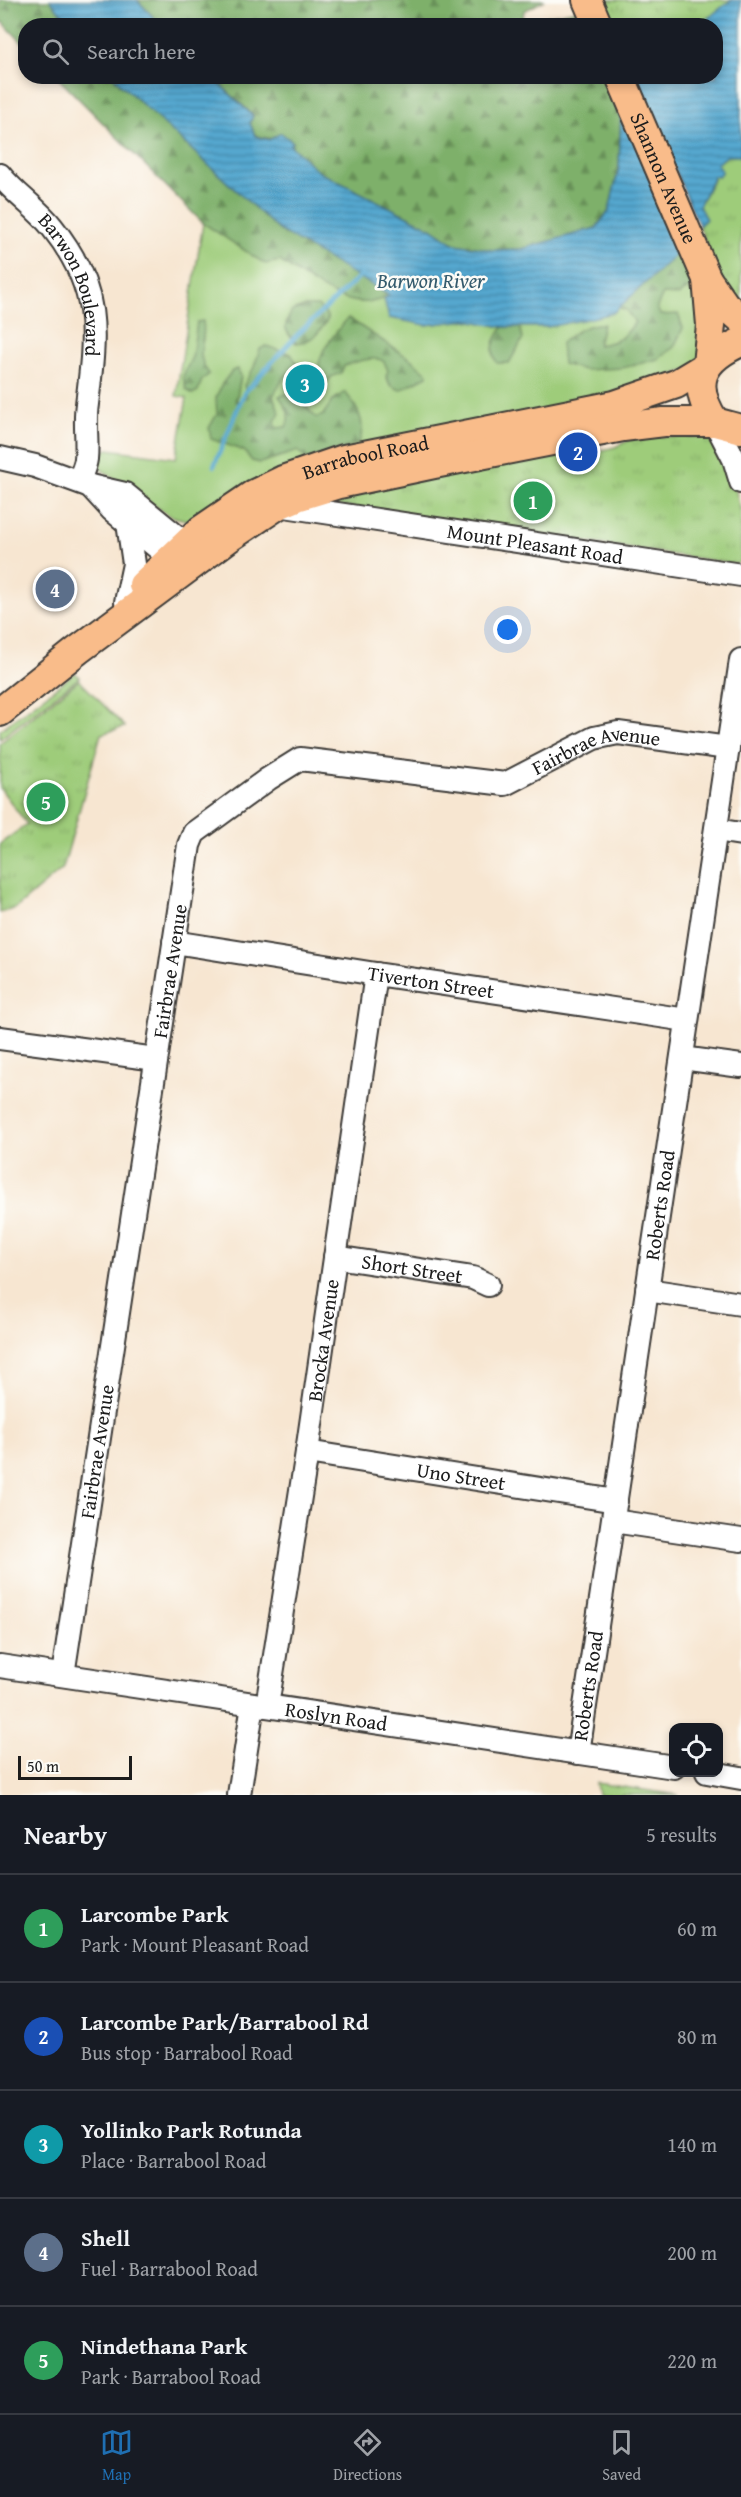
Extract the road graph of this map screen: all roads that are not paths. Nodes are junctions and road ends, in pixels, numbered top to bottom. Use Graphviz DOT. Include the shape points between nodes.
graph roads {
  1 [pos="586,0"];
  2 [pos="594,18"];
  3 [pos="623,84"];
  4 [pos="2,183"];
  5 [pos="706,279"];
  6 [pos="741,319"];
  7 [pos="741,342"];
  8 [pos="706,365"];
  9 [pos="724,425"];
  10 [pos="0,458"];
  11 [pos="77,481"];
  12 [pos="741,482"];
  13 [pos="329,500"];
  14 [pos="128,523"];
  15 [pos="182,556"];
  16 [pos="741,574"];
  17 [pos="126,602"];
  18 [pos="78,650"];
  19 [pos="741,660"];
  20 [pos="0,712"];
  21 [pos="728,748"];
  22 [pos="716,830"];
  23 [pos="741,834"];
  24 [pos="174,942"];
  25 [pos="376,974"];
  26 [pos="687,1020"];
  27 [pos="0,1038"];
  28 [pos="682,1058"];
  29 [pos="156,1059"];
  30 [pos="741,1066"];
  31 [pos="335,1257"];
  32 [pos="488,1285"];
  33 [pos="647,1290"];
  34 [pos="741,1304"];
  35 [pos="307,1452"];
  36 [pos="614,1511"];
  37 [pos="741,1540"];
  38 [pos="0,1666"];
  39 [pos="63,1675"];
  40 [pos="260,1705"];
  41 [pos="578,1753"];
  42 [pos="669,1766"];
  43 [pos="723,1775"];
  44 [pos="741,1778"];
  45 [pos="239,1795"];
  1 -- 2 [label="main road"];
  3 -- 5 [label="main road, Shannon Avenue"];
  4 -- 11 [label="street, Barwon Boulevard" via="51,226 84,280 93,312 94,357 85,417 86,459"];
  5 -- 6 [label="main road, Shannon Avenue"];
  5 -- 8 [label="main road, Shannon Avenue" via="711,325"];
  7 -- 8 [label="main road, Barrabool Road"];
  8 -- 9 [label="main road, Shannon Avenue" via="702,393 705,406"];
  8 -- 15 [label="main road, Barrabool Road" via="676,384 615,405 333,462 283,480 254,494 201,530"];
  9 -- 12 [label="street"];
  9 -- 13 [label="main road, Barrabool Road" via="642,424 434,464"];
  10 -- 11 [label="street"];
  11 -- 14 [label="street"];
  11 -- 15 [label="street" via="125,494"];
  13 -- 15 [label="main road, Barrabool Road" via="278,505"];
  13 -- 16 [label="street, Mount Pleasant Road"];
  14 -- 15 [label="street"];
  14 -- 17 [label="street" via="134,564"];
  15 -- 17 [label="main road, Barrabool Road"];
  15 -- 18 [label="main road, Barrabool Road"];
  17 -- 18 [label="main road, Barrabool Road"];
  18 -- 20 [label="main road, Barrabool Road"];
  19 -- 21 [label="street, Roberts Road"];
  21 -- 22 [label="street, Roberts Road"];
  21 -- 24 [label="street, Fairbrae Avenue" via="607,733 505,784 300,759 194,833"];
  22 -- 23 [label="street"];
  22 -- 26 [label="street, Roberts Road"];
  24 -- 25 [label="street, Tiverton Street"];
  24 -- 29 [label="street, Fairbrae Avenue"];
  25 -- 26 [label="street, Tiverton Street"];
  25 -- 31 [label="street, Brocka Avenue"];
  26 -- 28 [label="street, Roberts Road"];
  27 -- 29 [label="street"];
  28 -- 30 [label="street"];
  28 -- 33 [label="street, Roberts Road"];
  29 -- 39 [label="street, Fairbrae Avenue"];
  31 -- 32 [label="street, Short Street" via="473,1278"];
  31 -- 35 [label="street, Brocka Avenue"];
  33 -- 34 [label="street"];
  33 -- 36 [label="street, Roberts Road"];
  35 -- 36 [label="street, Uno Street"];
  35 -- 40 [label="street, Brocka Avenue"];
  36 -- 37 [label="street, Uno Street"];
  36 -- 41 [label="street, Roberts Road"];
  38 -- 39 [label="street, Roslyn Road"];
  39 -- 40 [label="street, Roslyn Road"];
  40 -- 41 [label="street, Roslyn Road"];
  40 -- 45 [label="street, Brocka Avenue"];
  41 -- 42 [label="street, Roslyn Road"];
  43 -- 44 [label="street"];
}
